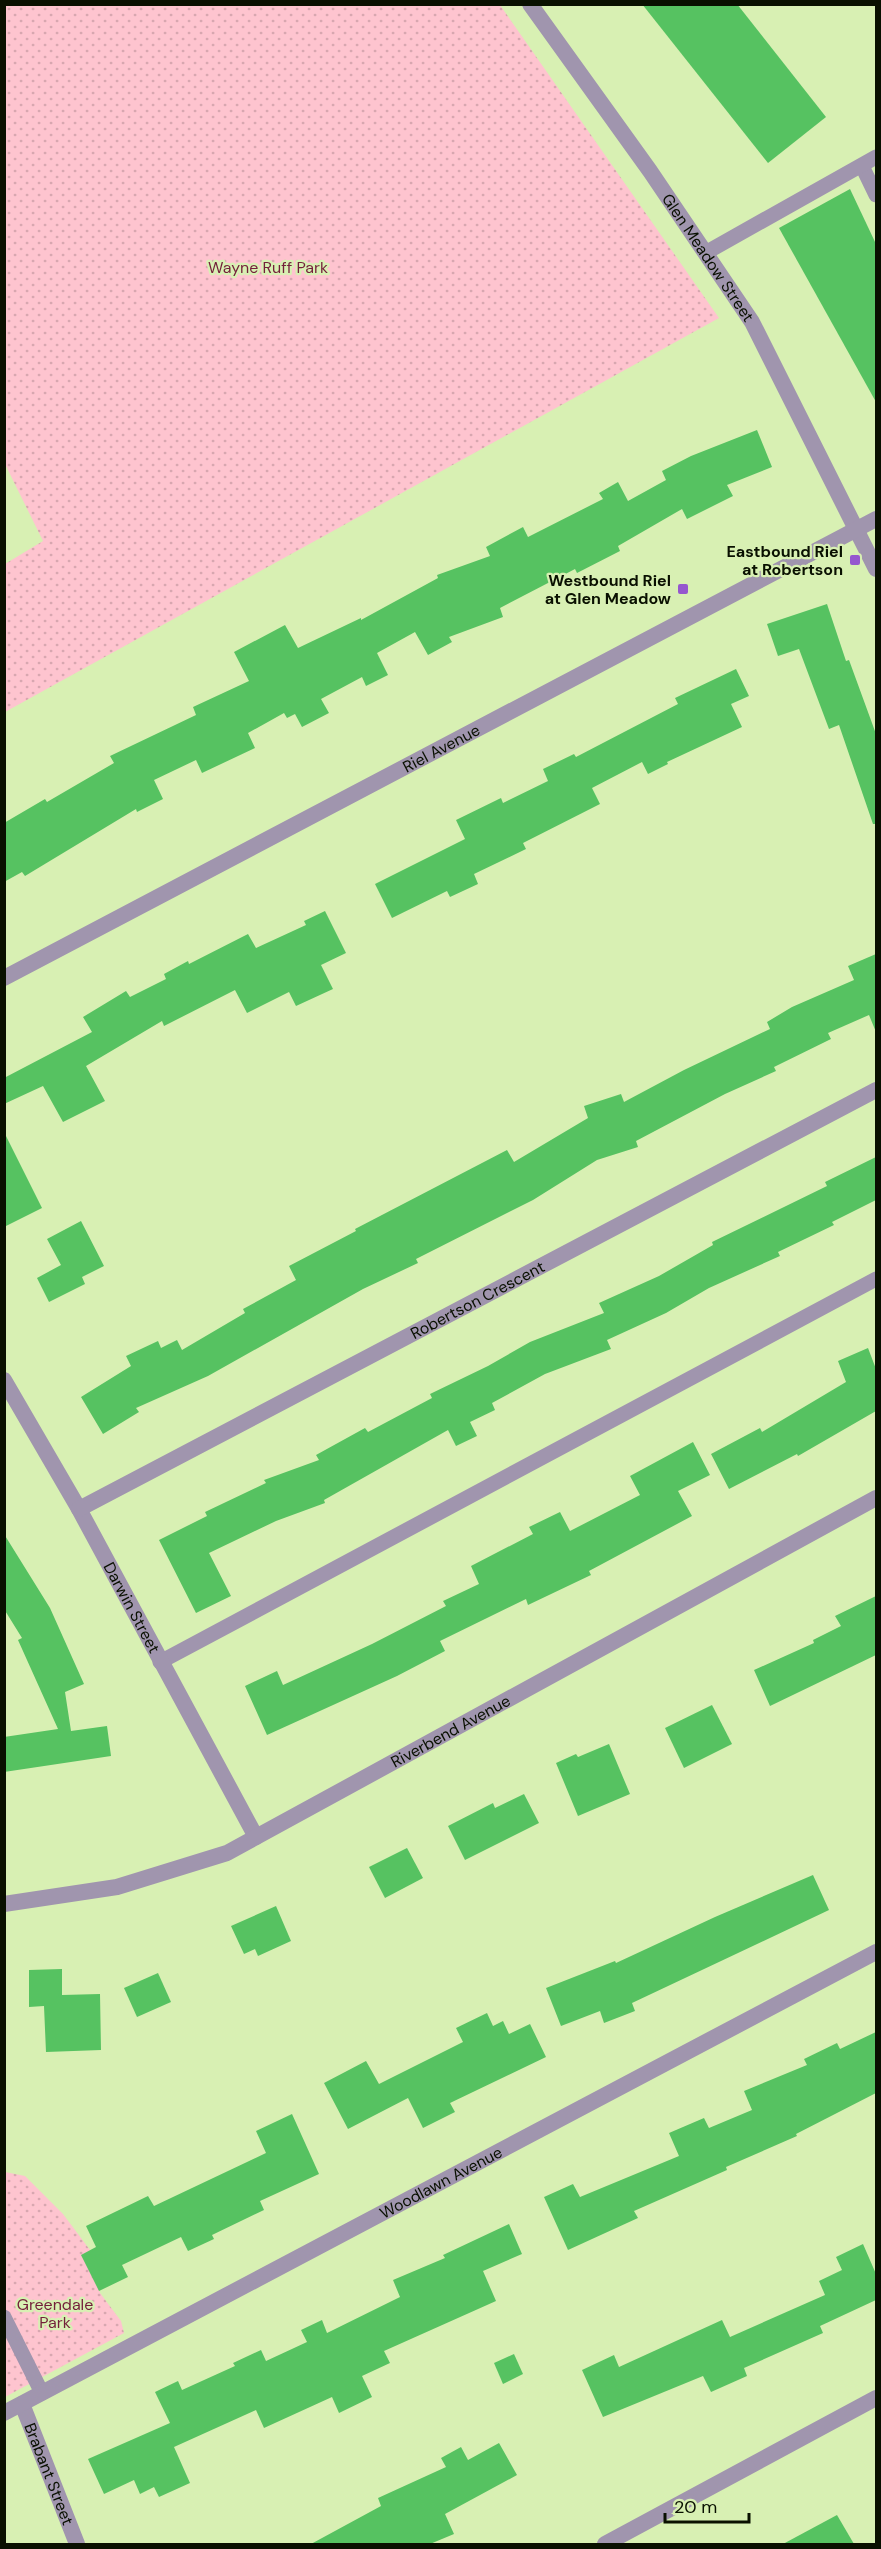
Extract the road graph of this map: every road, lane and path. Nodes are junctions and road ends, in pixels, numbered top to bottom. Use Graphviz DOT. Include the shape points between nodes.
graph roads {
  1 [pos="530,4"];
  2 [pos="876,158"];
  3 [pos="862,166"];
  4 [pos="876,195"];
  5 [pos="707,252"];
  6 [pos="876,519"];
  7 [pos="856,530"];
  8 [pos="876,568"];
  9 [pos="4,978"];
  10 [pos="876,1090"];
  11 [pos="876,1279"];
  12 [pos="4,1380"];
  13 [pos="876,1498"];
  14 [pos="79,1509"];
  15 [pos="160,1662"];
  16 [pos="256,1837"];
  17 [pos="4,1904"];
  18 [pos="876,1952"];
  19 [pos="5,2319"];
  20 [pos="42,2393"];
  21 [pos="876,2398"];
  22 [pos="22,2404"];
  23 [pos="4,2413"];
  24 [pos="77,2544"];
  25 [pos="605,2544"];
  1 -- 5 [label="street, Glen Meadow Street"];
  2 -- 3 [label="lane"];
  3 -- 4 [label="lane"];
  3 -- 5 [label="lane"];
  5 -- 7 [label="street, Glen Meadow Street" via="752,322"];
  6 -- 7 [label="street, Riel Avenue"];
  7 -- 8 [label="street"];
  7 -- 9 [label="street, Riel Avenue"];
  10 -- 14 [label="street, Robertson Crescent"];
  11 -- 15 [label="lane"];
  12 -- 14 [label="street, Darwin Street"];
  13 -- 16 [label="street, Riverbend Avenue"];
  14 -- 15 [label="street, Darwin Street"];
  15 -- 16 [label="street, Darwin Street"];
  16 -- 17 [label="street, Riverbend Avenue" via="227,1853 117,1887"];
  18 -- 20 [label="street, Woodlawn Avenue"];
  19 -- 20 [label="lane"];
  20 -- 22 [label="street, Woodlawn Avenue"];
  21 -- 25 [label="street"];
  22 -- 23 [label="street, Woodlawn Avenue"];
  22 -- 24 [label="street, Brabant Street"];
}
